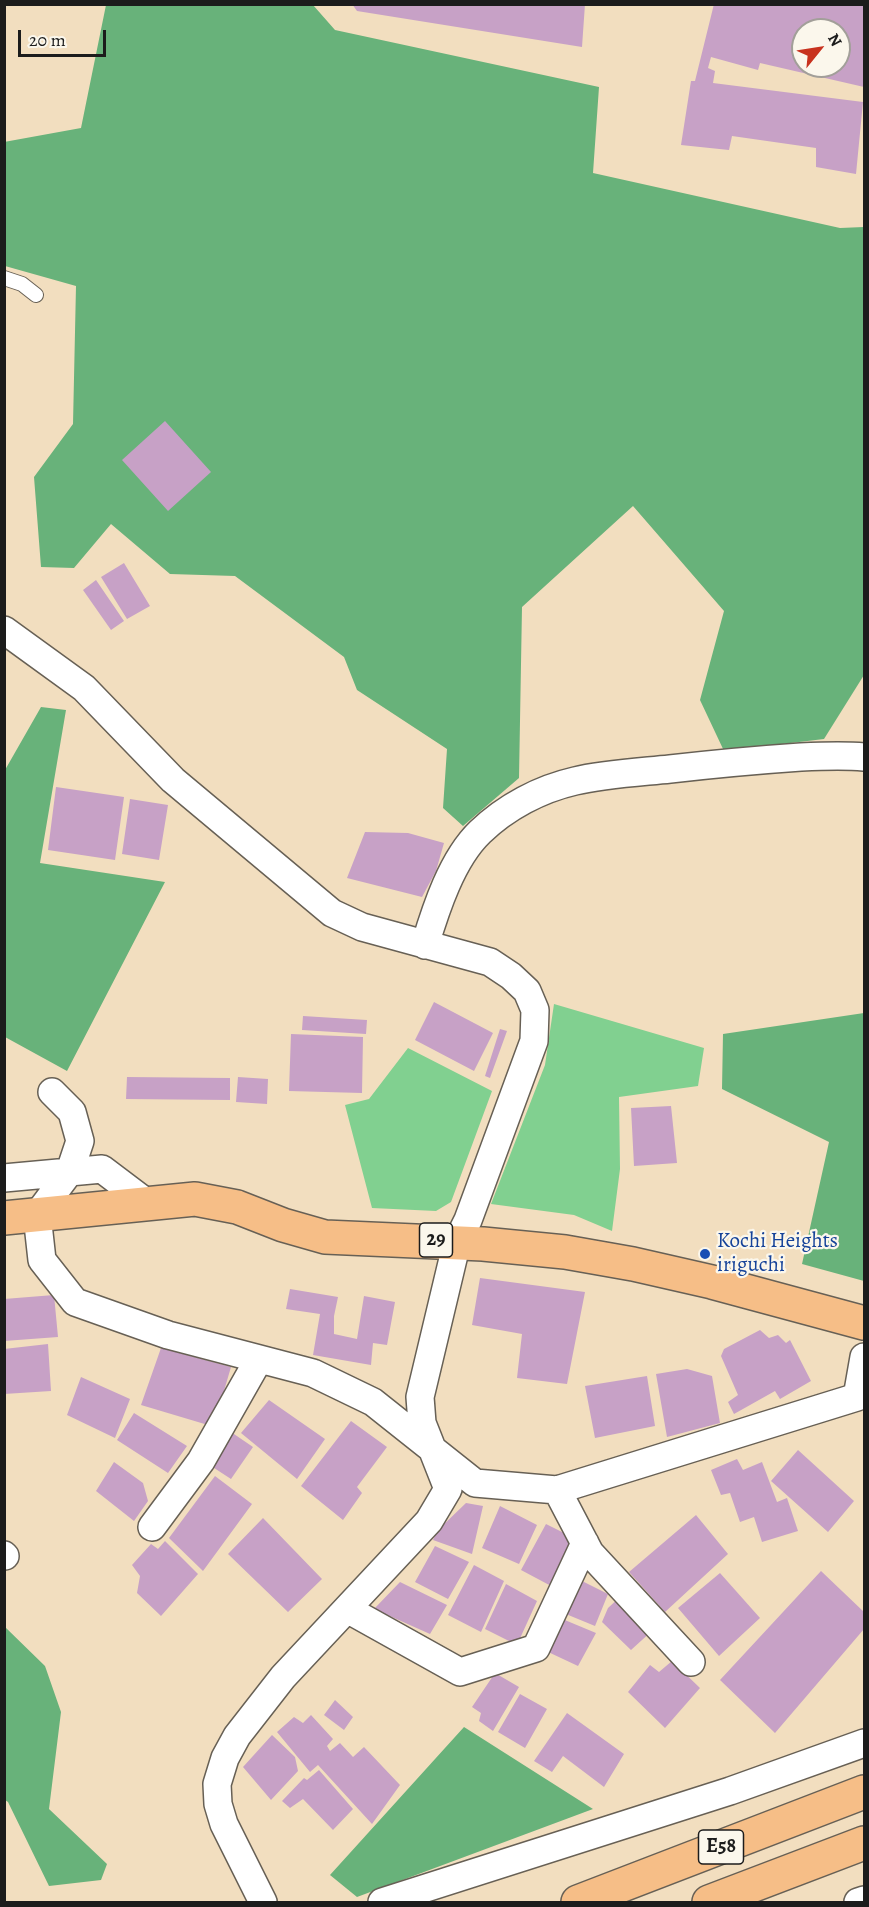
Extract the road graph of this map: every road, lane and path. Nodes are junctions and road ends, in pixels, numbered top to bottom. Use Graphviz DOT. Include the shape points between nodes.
graph roads {
  1 [pos="4,278"];
  2 [pos="36,295"];
  3 [pos="4,630"];
  4 [pos="864,757"];
  5 [pos="425,945"];
  6 [pos="52,1092"];
  7 [pos="70,1171"];
  8 [pos="4,1178"];
  9 [pos="147,1203"];
  10 [pos="37,1215"];
  11 [pos="4,1218"];
  12 [pos="457,1242"];
  13 [pos="864,1323"];
  14 [pos="864,1357"];
  15 [pos="259,1359"];
  16 [pos="432,1448"];
  17 [pos="557,1490"];
  18 [pos="152,1527"];
  19 [pos="585,1543"];
  20 [pos="347,1609"];
  21 [pos="691,1662"];
  22 [pos="864,1743"];
  23 [pos="864,1792"];
  24 [pos="864,1843"];
  25 [pos="864,1900"];
  26 [pos="263,1902"];
  27 [pos="382,1902"];
  28 [pos="578,1902"];
  29 [pos="709,1902"];
  30 [pos="858,1902"];
  1 -- 2 [label="lane" via="22,284"];
  3 -- 5 [label="street" via="84,688 173,780 332,913 362,927"];
  4 -- 5 [label="street" via="745,760 576,780 530,796 479,833 460,859"];
  5 -- 12 [label="street" via="490,962 527,991 535,1010 534,1041"];
  6 -- 7 [label="street" via="72,1112 80,1141"];
  7 -- 8 [label="street"];
  7 -- 9 [label="street" via="102,1169"];
  7 -- 10 [label="street"];
  9 -- 10 [label="main road, 29"];
  9 -- 12 [label="main road, 29" via="195,1199 237,1207 325,1237"];
  10 -- 11 [label="main road, 29"];
  10 -- 15 [label="street" via="42,1260 75,1302 168,1335"];
  12 -- 13 [label="main road, 29" via="565,1252 633,1264"];
  12 -- 16 [label="street" via="420,1397 422,1423"];
  14 -- 17 [label="street" via="857,1398"];
  15 -- 16 [label="street" via="313,1373 373,1402"];
  15 -- 18 [label="street" via="201,1461"];
  16 -- 17 [label="street" via="475,1483"];
  16 -- 20 [label="street" via="448,1490 429,1521"];
  17 -- 19 [label="street"];
  19 -- 20 [label="street" via="536,1648 460,1672"];
  19 -- 21 [label="street"];
  20 -- 26 [label="street" via="282,1677 237,1736 217,1784 224,1824"];
  22 -- 27 [label="street" via="730,1791"];
  23 -- 28 [label="main road, E58"];
  24 -- 29 [label="main road, E58"];
  25 -- 30 [label="street"];
}
